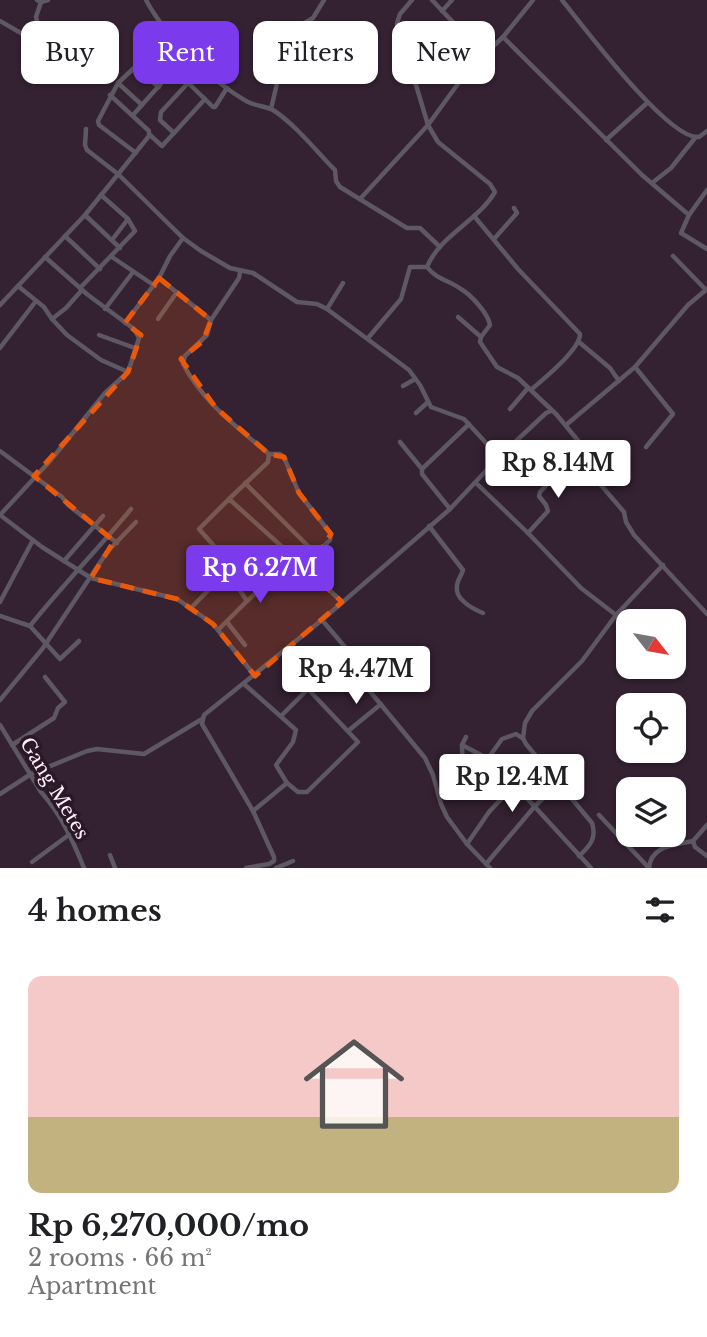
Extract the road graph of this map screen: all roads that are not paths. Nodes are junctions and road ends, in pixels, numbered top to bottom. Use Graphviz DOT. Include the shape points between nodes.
graph roads {
  1 [pos="48,0"];
  2 [pos="146,0"];
  3 [pos="324,0"];
  4 [pos="412,0"];
  5 [pos="432,0"];
  6 [pos="452,0"];
  7 [pos="533,0"];
  8 [pos="562,0"];
  9 [pos="39,1"];
  10 [pos="442,11"];
  11 [pos="0,21"];
  12 [pos="158,21"];
  13 [pos="452,21"];
  14 [pos="503,37"];
  15 [pos="495,45"];
  16 [pos="119,82"];
  17 [pos="117,84"];
  18 [pos="119,84"];
  19 [pos="187,84"];
  20 [pos="189,84"];
  21 [pos="223,84"];
  22 [pos="458,84"];
  23 [pos="159,86"];
  24 [pos="228,88"];
  25 [pos="110,95"];
  26 [pos="205,99"];
  27 [pos="647,103"];
  28 [pos="142,105"];
  29 [pos="271,109"];
  30 [pos="133,115"];
  31 [pos="428,125"];
  32 [pos="86,129"];
  33 [pos="707,131"];
  34 [pos="174,133"];
  35 [pos="150,135"];
  36 [pos="695,138"];
  37 [pos="606,140"];
  38 [pos="136,153"];
  39 [pos="118,174"];
  40 [pos="652,183"];
  41 [pos="707,190"];
  42 [pos="101,195"];
  43 [pos="360,199"];
  44 [pos="514,208"];
  45 [pos="85,215"];
  46 [pos="689,215"];
  47 [pos="474,216"];
  48 [pos="128,219"];
  49 [pos="65,236"];
  50 [pos="183,238"];
  51 [pos="494,239"];
  52 [pos="112,240"];
  53 [pos="440,247"];
  54 [pos="120,248"];
  55 [pos="707,249"];
  56 [pos="112,256"];
  57 [pos="45,257"];
  58 [pos="673,257"];
  59 [pos="427,267"];
  60 [pos="100,269"];
  61 [pos="133,272"];
  62 [pos="240,272"];
  63 [pos="159,278"];
  64 [pos="343,283"];
  65 [pos="18,286"];
  66 [pos="155,286"];
  67 [pos="81,289"];
  68 [pos="706,289"];
  69 [pos="177,292"];
  70 [pos="36,301"];
  71 [pos="0,305"];
  72 [pos="105,309"];
  73 [pos="327,309"];
  74 [pos="458,317"];
  75 [pos="51,319"];
  76 [pos="158,319"];
  77 [pos="211,320"];
  78 [pos="125,323"];
  79 [pos="99,335"];
  80 [pos="481,337"];
  81 [pos="368,338"];
  82 [pos="579,342"];
  83 [pos="0,348"];
  84 [pos="135,348"];
  85 [pos="635,367"];
  86 [pos="128,372"];
  87 [pos="415,379"];
  88 [pos="619,381"];
  89 [pos="403,386"];
  90 [pos="529,389"];
  91 [pos="428,402"];
  92 [pos="510,409"];
  93 [pos="551,411"];
  94 [pos="416,413"];
  95 [pos="469,424"];
  96 [pos="566,425"];
  97 [pos="400,442"];
  98 [pos="646,446"];
  99 [pos="0,452"];
  100 [pos="269,454"];
  101 [pos="580,456"];
  102 [pos="499,457"];
  103 [pos="422,469"];
  104 [pos="34,476"];
  105 [pos="245,483"];
  106 [pos="475,483"];
  107 [pos="229,499"];
  108 [pos="131,509"];
  109 [pos="450,509"];
  110 [pos="103,516"];
  111 [pos="136,522"];
  112 [pos="94,526"];
  113 [pos="429,526"];
  114 [pos="528,533"];
  115 [pos="108,537"];
  116 [pos="33,540"];
  117 [pos="117,543"];
  118 [pos="316,554"];
  119 [pos="241,556"];
  120 [pos="64,561"];
  121 [pos="663,565"];
  122 [pos="307,569"];
  123 [pos="227,570"];
  124 [pos="79,572"];
  125 [pos="91,578"];
  126 [pos="263,587"];
  127 [pos="247,601"];
  128 [pos="0,602"];
  129 [pos="342,602"];
  130 [pos="191,608"];
  131 [pos="622,609"];
  132 [pos="483,613"];
  133 [pos="707,614"];
  134 [pos="616,615"];
  135 [pos="0,616"];
  136 [pos="322,620"];
  137 [pos="227,622"];
  138 [pos="30,626"];
  139 [pos="218,630"];
  140 [pos="240,638"];
  141 [pos="79,641"];
  142 [pos="46,645"];
  143 [pos="231,645"];
  144 [pos="245,645"];
  145 [pos="283,651"];
  146 [pos="255,676"];
  147 [pos="45,677"];
  148 [pos="244,684"];
  149 [pos="308,689"];
  150 [pos="0,700"];
  151 [pos="381,704"];
  152 [pos="281,716"];
  153 [pos="202,719"];
  154 [pos="0,725"];
  155 [pos="348,731"];
  156 [pos="466,737"];
  157 [pos="523,739"];
  158 [pos="12,745"];
  159 [pos="462,745"];
  160 [pos="489,757"];
  161 [pos="31,774"];
  162 [pos="287,783"];
  163 [pos="558,784"];
  164 [pos="514,785"];
  165 [pos="438,792"];
  166 [pos="0,794"];
  167 [pos="535,806"];
  168 [pos="253,811"];
  169 [pos="599,815"];
  170 [pos="707,825"];
  171 [pos="70,834"];
  172 [pos="693,841"];
  173 [pos="467,844"];
  174 [pos="110,855"];
  175 [pos="579,856"];
  176 [pos="707,856"];
  177 [pos="274,861"];
  178 [pos="293,861"];
  179 [pos="32,862"];
  180 [pos="488,866"];
  181 [pos="84,868"];
  182 [pos="115,868"];
  183 [pos="246,868"];
  184 [pos="276,868"];
  185 [pos="591,868"];
  1 -- 9 [label="street"];
  2 -- 12 [label="street"];
  3 -- 29 [label="street" via="313,18 289,32"];
  4 -- 31 [label="street" via="397,23 398,61 416,85"];
  5 -- 10 [label="street"];
  6 -- 10 [label="street"];
  7 -- 14 [label="street"];
  8 -- 27 [label="street"];
  9 -- 11 [label="street" via="36,17 40,32 34,38"];
  10 -- 13 [label="street"];
  14 -- 15 [label="street"];
  14 -- 37 [label="street"];
  16 -- 23 [label="street" via="134,68"];
  17 -- 25 [label="street"];
  18 -- 28 [label="street"];
  19 -- 34 [label="street" via="159,118"];
  20 -- 26 [label="street"];
  21 -- 24 [label="street"];
  22 -- 31 [label="street"];
  23 -- 28 [label="street"];
  24 -- 26 [label="street" via="215,107"];
  24 -- 29 [label="street" via="251,104"];
  25 -- 30 [label="street"];
  25 -- 38 [label="street" via="98,123"];
  26 -- 34 [label="street"];
  27 -- 36 [label="street"];
  27 -- 37 [label="street"];
  28 -- 30 [label="street"];
  29 -- 43 [label="street" via="335,170 340,187"];
  30 -- 35 [label="street"];
  31 -- 43 [label="street"];
  31 -- 47 [label="street" via="444,149 495,189"];
  32 -- 39 [label="street" via="85,148"];
  33 -- 36 [label="street"];
  34 -- 35 [label="street" via="162,146"];
  35 -- 38 [label="street"];
  36 -- 40 [label="street"];
  37 -- 40 [label="street"];
  38 -- 39 [label="street"];
  39 -- 42 [label="street"];
  39 -- 50 [label="street"];
  40 -- 46 [label="street"];
  41 -- 46 [label="street"];
  42 -- 45 [label="street"];
  42 -- 48 [label="street"];
  43 -- 53 [label="street" via="408,228 420,228"];
  44 -- 51 [label="street" via="517,213"];
  45 -- 49 [label="street"];
  45 -- 52 [label="street"];
  46 -- 55 [label="street" via="681,233"];
  47 -- 51 [label="street"];
  47 -- 53 [label="street"];
  48 -- 52 [label="street"];
  48 -- 54 [label="street" via="135,231"];
  49 -- 57 [label="street"];
  49 -- 60 [label="street"];
  50 -- 62 [label="street"];
  50 -- 63 [label="street"];
  51 -- 82 [label="street" via="578,330"];
  52 -- 54 [label="street"];
  53 -- 59 [label="street"];
  54 -- 56 [label="street"];
  56 -- 60 [label="street"];
  56 -- 61 [label="street"];
  57 -- 65 [label="street"];
  57 -- 67 [label="street"];
  58 -- 68 [label="street"];
  59 -- 80 [label="street" via="438,279 463,289 487,316 490,325"];
  59 -- 81 [label="street" via="410,267 401,299"];
  60 -- 67 [label="street"];
  61 -- 66 [label="street"];
  61 -- 72 [label="street"];
  62 -- 73 [label="street" via="253,273 297,302"];
  62 -- 77 [label="street"];
  63 -- 66 [label="street"];
  63 -- 69 [label="street"];
  64 -- 73 [label="street"];
  65 -- 70 [label="street"];
  65 -- 71 [label="street"];
  66 -- 78 [label="street"];
  67 -- 72 [label="street"];
  67 -- 75 [label="street"];
  68 -- 85 [label="street"];
  69 -- 76 [label="street"];
  69 -- 77 [label="street"];
  70 -- 75 [label="street"];
  70 -- 83 [label="street"];
  72 -- 78 [label="street"];
  73 -- 81 [label="street"];
  74 -- 80 [label="street"];
  75 -- 86 [label="street" via="101,360"];
  77 -- 100 [label="street" via="207,335 185,356 184,364 206,398"];
  78 -- 84 [label="street" via="139,335"];
  79 -- 84 [label="street"];
  80 -- 90 [label="street" via="497,367"];
  81 -- 87 [label="street"];
  82 -- 88 [label="street"];
  82 -- 90 [label="street"];
  84 -- 86 [label="street"];
  85 -- 88 [label="street"];
  85 -- 98 [label="street" via="673,414"];
  86 -- 104 [label="street"];
  87 -- 89 [label="street"];
  87 -- 91 [label="street"];
  88 -- 96 [label="street"];
  90 -- 92 [label="street"];
  90 -- 93 [label="street"];
  91 -- 94 [label="street"];
  91 -- 95 [label="street"];
  93 -- 96 [label="street"];
  93 -- 102 [label="street"];
  95 -- 102 [label="street"];
  95 -- 103 [label="street"];
  96 -- 101 [label="street" via="580,443"];
  97 -- 103 [label="street"];
  99 -- 104 [label="street"];
  100 -- 105 [label="street" via="268,462"];
  100 -- 118 [label="street" via="284,457 299,493 331,534"];
  101 -- 114 [label="street" via="541,490 539,496 548,511"];
  101 -- 121 [label="street" via="624,512 634,536"];
  102 -- 106 [label="street"];
  103 -- 109 [label="street"];
  104 -- 112 [label="street"];
  104 -- 116 [label="street" via="0,515"];
  105 -- 107 [label="street"];
  105 -- 118 [label="street"];
  106 -- 109 [label="street"];
  106 -- 114 [label="street"];
  107 -- 122 [label="street"];
  107 -- 123 [label="street" via="199,529 227,562"];
  108 -- 115 [label="street"];
  109 -- 113 [label="street"];
  110 -- 112 [label="street"];
  111 -- 117 [label="street"];
  112 -- 115 [label="street"];
  112 -- 120 [label="street"];
  113 -- 129 [label="street"];
  113 -- 132 [label="street" via="463,569 458,592 468,607"];
  114 -- 134 [label="street" via="581,588"];
  115 -- 117 [label="street"];
  115 -- 124 [label="street"];
  116 -- 120 [label="street"];
  116 -- 128 [label="street"];
  117 -- 125 [label="street"];
  118 -- 122 [label="street"];
  119 -- 123 [label="street"];
  120 -- 124 [label="street"];
  121 -- 131 [label="street"];
  121 -- 133 [label="street"];
  122 -- 129 [label="street"];
  123 -- 127 [label="street"];
  123 -- 130 [label="street"];
  124 -- 125 [label="street"];
  124 -- 138 [label="street"];
  125 -- 130 [label="street" via="161,593"];
  125 -- 142 [label="street"];
  126 -- 127 [label="street"];
  127 -- 137 [label="street"];
  129 -- 136 [label="street"];
  130 -- 139 [label="street"];
  134 -- 157 [label="street" via="582,661 527,717"];
  135 -- 138 [label="street"];
  136 -- 145 [label="street"];
  136 -- 151 [label="street" via="356,660 359,678"];
  137 -- 139 [label="street"];
  137 -- 140 [label="street"];
  138 -- 142 [label="street"];
  139 -- 143 [label="street"];
  140 -- 143 [label="street"];
  140 -- 144 [label="street"];
  141 -- 142 [label="street" via="61,659"];
  142 -- 150 [label="street"];
  143 -- 146 [label="street"];
  145 -- 146 [label="street"];
  145 -- 149 [label="street" via="310,684"];
  146 -- 148 [label="street"];
  147 -- 158 [label="street" via="65,702 54,718"];
  148 -- 152 [label="street"];
  148 -- 153 [label="street"];
  149 -- 152 [label="street"];
  149 -- 155 [label="street"];
  151 -- 155 [label="street"];
  151 -- 165 [label="street" via="425,758"];
  152 -- 162 [label="street" via="296,734 276,765"];
  153 -- 161 [label="street" via="144,754 97,749"];
  153 -- 168 [label="street"];
  154 -- 158 [label="street, Gang Metes"];
  155 -- 162 [label="street" via="358,742 307,792 298,792"];
  156 -- 159 [label="street"];
  157 -- 160 [label="street" via="516,734 502,738"];
  157 -- 163 [label="street"];
  158 -- 161 [label="street, Gang Metes"];
  159 -- 160 [label="street"];
  159 -- 165 [label="street" via="463,778"];
  160 -- 164 [label="street"];
  161 -- 166 [label="street"];
  161 -- 171 [label="street, Gang Metes"];
  162 -- 168 [label="street"];
  163 -- 167 [label="street"];
  163 -- 175 [label="street" via="594,829 591,845"];
  164 -- 167 [label="street"];
  164 -- 173 [label="street"];
  165 -- 173 [label="street" via="447,817"];
  167 -- 175 [label="street"];
  167 -- 180 [label="street"];
  168 -- 177 [label="street"];
  169 -- 172 [label="street" via="649,868 657,851"];
  170 -- 172 [label="street"];
  171 -- 179 [label="street"];
  171 -- 181 [label="street, Gang Metes"];
  172 -- 176 [label="street"];
  173 -- 180 [label="street"];
  174 -- 182 [label="street"];
  175 -- 185 [label="street"];
  177 -- 183 [label="street"];
  177 -- 184 [label="street"];
  178 -- 184 [label="street"];
}
